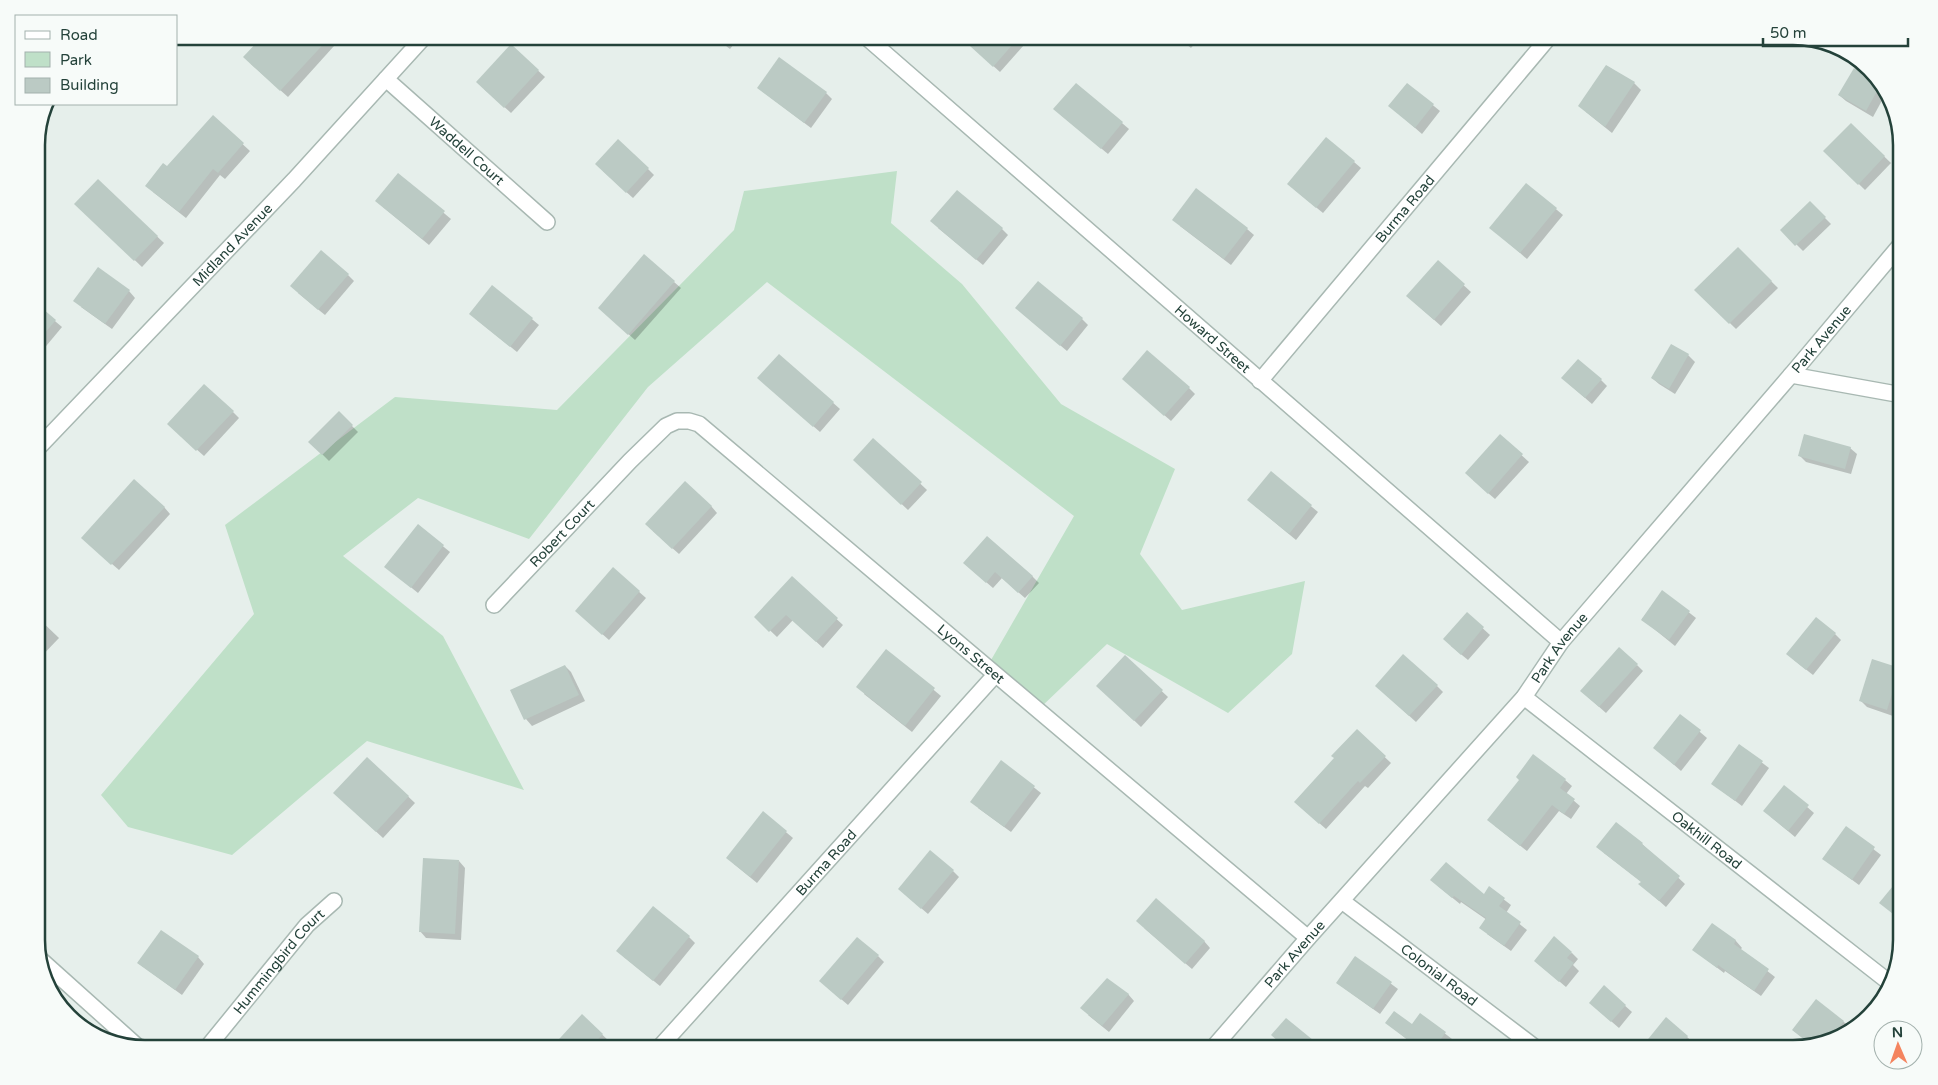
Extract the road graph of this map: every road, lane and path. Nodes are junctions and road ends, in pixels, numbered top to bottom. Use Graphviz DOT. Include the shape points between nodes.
graph roads {
  1 [pos="418,45"];
  2 [pos="875,45"];
  3 [pos="1542,45"];
  4 [pos="386,79"];
  5 [pos="547,222"];
  6 [pos="1893,254"];
  7 [pos="1792,375"];
  8 [pos="1260,381"];
  9 [pos="1893,393"];
  10 [pos="45,441"];
  11 [pos="630,461"];
  12 [pos="494,605"];
  13 [pos="1561,642"];
  14 [pos="995,675"];
  15 [pos="1524,698"];
  16 [pos="334,901"];
  17 [pos="1342,901"];
  18 [pos="1308,938"];
  19 [pos="49,967"];
  20 [pos="1885,979"];
  21 [pos="128,1038"];
  22 [pos="213,1040"];
  23 [pos="666,1040"];
  24 [pos="1220,1040"];
  25 [pos="1525,1040"];
  1 -- 4 [label="street, Midland Avenue"];
  2 -- 8 [label="street, Howard Street"];
  3 -- 8 [label="street, Burma Road"];
  4 -- 5 [label="street, Waddell Court"];
  4 -- 10 [label="street, Midland Avenue"];
  6 -- 7 [label="street, Park Avenue"];
  7 -- 9 [label="street"];
  7 -- 13 [label="street, Park Avenue"];
  8 -- 13 [label="street, Howard Street"];
  11 -- 12 [label="street, Robert Court"];
  11 -- 14 [label="street, Lyons Street" via="666,426 677,421 699,424"];
  13 -- 15 [label="street, Park Avenue"];
  14 -- 18 [label="street, Lyons Street"];
  14 -- 23 [label="street, Burma Road"];
  15 -- 17 [label="street, Park Avenue"];
  15 -- 20 [label="street, Oakhill Road"];
  16 -- 22 [label="street, Hummingbird Court" via="307,925"];
  17 -- 18 [label="street, Park Avenue"];
  17 -- 25 [label="street, Colonial Road"];
  18 -- 24 [label="street, Park Avenue"];
  19 -- 21 [label="street"];
}
